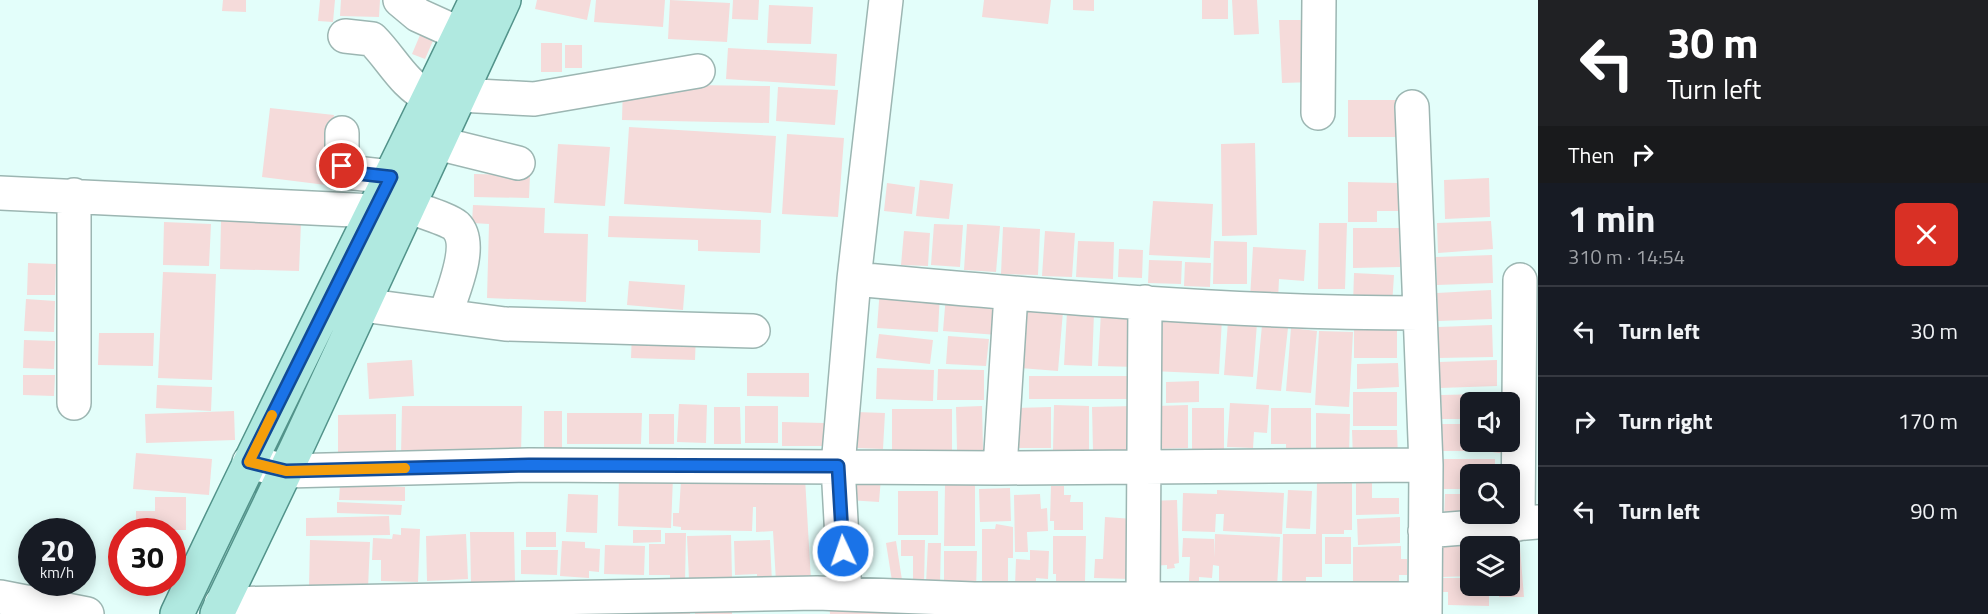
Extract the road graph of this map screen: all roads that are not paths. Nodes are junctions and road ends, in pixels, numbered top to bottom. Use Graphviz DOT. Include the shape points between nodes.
graph roads {
  1 [pos="400,0"];
  2 [pos="476,0"];
  3 [pos="504,0"];
  4 [pos="886,0"];
  5 [pos="1319,0"];
  6 [pos="460,34"];
  7 [pos="345,36"];
  8 [pos="698,71"];
  9 [pos="444,96"];
  10 [pos="1412,107"];
  11 [pos="1318,113"];
  12 [pos="342,133"];
  13 [pos="414,160"];
  14 [pos="518,163"];
  15 [pos="0,193"];
  16 [pos="74,195"];
  17 [pos="408,206"];
  18 [pos="374,211"];
  19 [pos="854,279"];
  20 [pos="1521,279"];
  21 [pos="1011,294"];
  22 [pos="1145,302"];
  23 [pos="362,305"];
  24 [pos="1420,313"];
  25 [pos="445,316"];
  26 [pos="753,331"];
  27 [pos="74,403"];
  28 [pos="249,462"];
  29 [pos="1426,465"];
  30 [pos="838,466"];
  31 [pos="1000,468"];
  32 [pos="1143,468"];
  33 [pos="286,471"];
  34 [pos="1528,523"];
  35 [pos="1425,531"];
  36 [pos="0,597"];
  37 [pos="1143,598"];
  38 [pos="827,600"];
  39 [pos="1425,606"];
  40 [pos="219,609"];
  41 [pos="87,614"];
  42 [pos="177,614"];
  1 -- 6 [label="street" via="418,15"];
  2 -- 6 [label="main road"];
  3 -- 9 [label="main road"];
  4 -- 19 [label="street"];
  5 -- 11 [label="street"];
  6 -- 9 [label="main road"];
  7 -- 9 [label="street" via="372,39 416,90"];
  8 -- 9 [label="street" via="534,99"];
  9 -- 13 [label="main road"];
  10 -- 24 [label="street"];
  12 -- 13 [label="street" via="342,166 346,172"];
  13 -- 14 [label="street"];
  13 -- 17 [label="main road"];
  13 -- 18 [label="main road"];
  15 -- 16 [label="street"];
  16 -- 18 [label="street"];
  16 -- 27 [label="street"];
  17 -- 23 [label="main road"];
  17 -- 25 [label="street" via="456,226 463,240 464,253"];
  18 -- 28 [label="main road"];
  19 -- 21 [label="street"];
  19 -- 30 [label="street"];
  20 -- 34 [label="street"];
  21 -- 22 [label="street"];
  21 -- 31 [label="street"];
  22 -- 24 [label="street" via="1300,313"];
  22 -- 32 [label="street"];
  23 -- 25 [label="street"];
  23 -- 33 [label="main road"];
  24 -- 29 [label="street"];
  25 -- 26 [label="street" via="506,324"];
  28 -- 33 [label="street"];
  28 -- 42 [label="main road"];
  29 -- 32 [label="street"];
  29 -- 35 [label="street"];
  30 -- 31 [label="street"];
  30 -- 33 [label="street" via="529,465"];
  30 -- 38 [label="street"];
  31 -- 32 [label="street"];
  32 -- 37 [label="street"];
  33 -- 40 [label="main road"];
  34 -- 35 [label="street"];
  35 -- 39 [label="street"];
  36 -- 41 [label="street"];
  37 -- 38 [label="street"];
  37 -- 39 [label="street"];
  38 -- 40 [label="street"];
}
